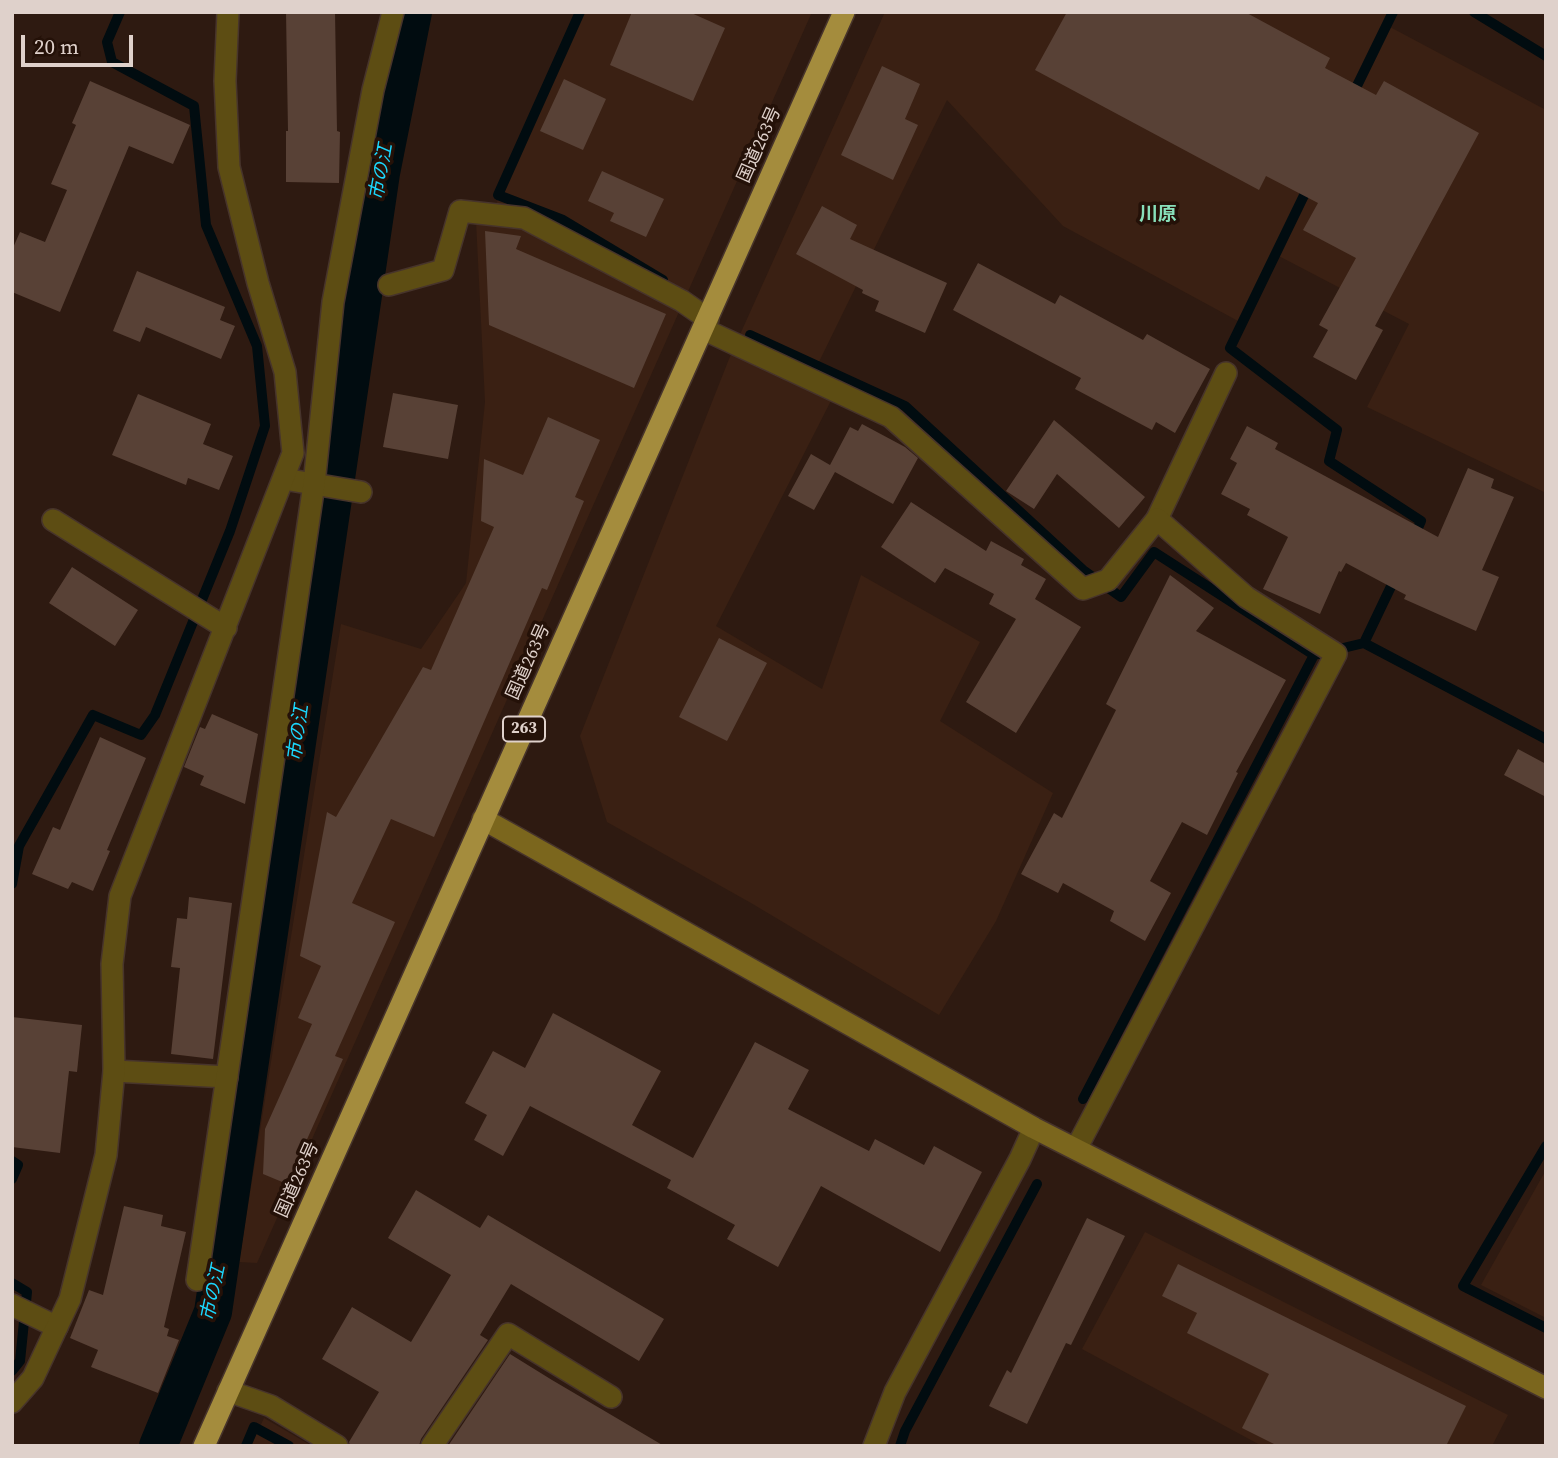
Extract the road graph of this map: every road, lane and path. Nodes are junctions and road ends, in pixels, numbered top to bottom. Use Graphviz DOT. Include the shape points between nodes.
graph roads {
  1 [pos="228,12"];
  2 [pos="393,12"];
  3 [pos="844,12"];
  4 [pos="389,285"];
  5 [pos="706,324"];
  6 [pos="1226,373"];
  7 [pos="284,479"];
  8 [pos="314,484"];
  9 [pos="361,492"];
  10 [pos="1157,519"];
  11 [pos="53,520"];
  12 [pos="226,628"];
  13 [pos="483,819"];
  14 [pos="114,1071"];
  15 [pos="227,1077"];
  16 [pos="1034,1128"];
  17 [pos="1076,1149"];
  18 [pos="197,1280"];
  19 [pos="12,1306"];
  20 [pos="50,1323"];
  21 [pos="1546,1388"];
  22 [pos="228,1391"];
  23 [pos="611,1397"];
  24 [pos="12,1402"];
  25 [pos="204,1446"];
  26 [pos="337,1446"];
  27 [pos="432,1446"];
  28 [pos="874,1446"];
  1 -- 7 [label="street" via="229,167 285,372 293,453"];
  2 -- 8 [label="street" via="373,90 333,302"];
  3 -- 5 [label="highway, 国道263号 / 263"];
  4 -- 5 [label="street" via="443,270 460,211 524,218 682,301"];
  5 -- 10 [label="street" via="891,417 1083,589 1108,580"];
  5 -- 13 [label="highway, 国道263号 / 263"];
  6 -- 10 [label="street"];
  7 -- 8 [label="street"];
  7 -- 12 [label="street"];
  8 -- 9 [label="street"];
  8 -- 15 [label="street"];
  10 -- 17 [label="street" via="1247,597 1336,654"];
  11 -- 12 [label="street"];
  12 -- 14 [label="street" via="120,896 112,964"];
  13 -- 16 [label="street"];
  13 -- 22 [label="highway, 国道263号 / 263"];
  14 -- 15 [label="street"];
  14 -- 20 [label="street" via="106,1155 70,1299"];
  15 -- 18 [label="street"];
  16 -- 17 [label="street"];
  16 -- 28 [label="street" via="895,1392"];
  17 -- 21 [label="street"];
  19 -- 20 [label="street"];
  20 -- 24 [label="street" via="33,1378"];
  22 -- 25 [label="highway, 国道263号 / 263"];
  22 -- 26 [label="street" via="271,1406"];
  23 -- 27 [label="street" via="508,1334"];
}
